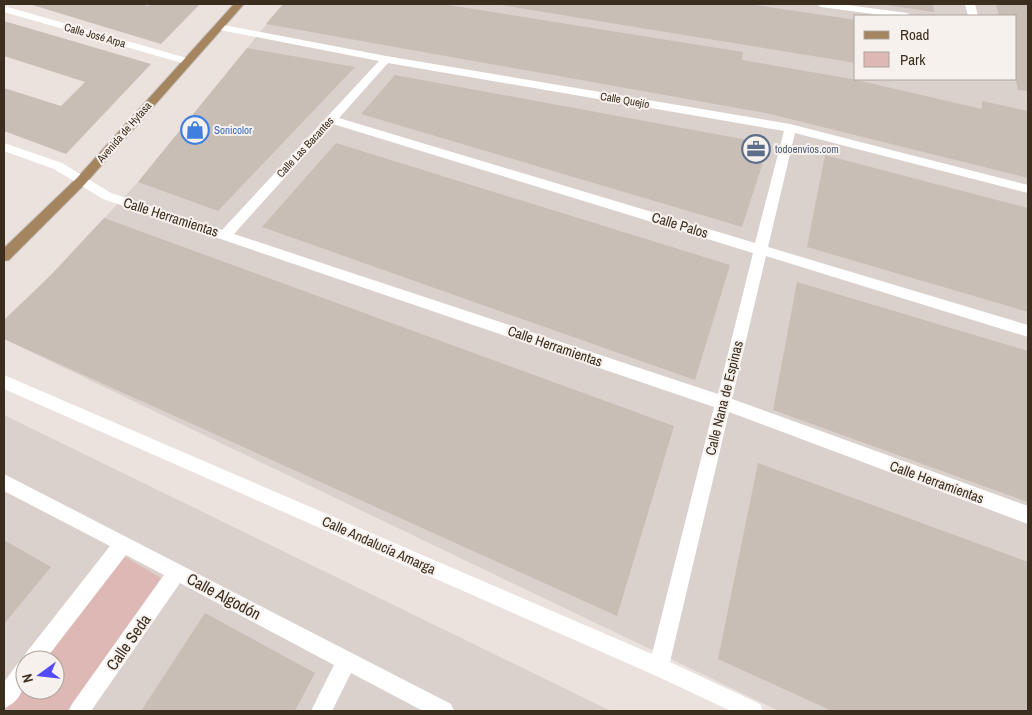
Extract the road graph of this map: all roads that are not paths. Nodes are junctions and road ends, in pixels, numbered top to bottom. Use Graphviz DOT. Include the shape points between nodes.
graph roads {
  1 [pos="238,4"];
  2 [pos="821,4"];
  3 [pos="4,9"];
  4 [pos="900,15"];
  5 [pos="218,27"];
  6 [pos="386,59"];
  7 [pos="186,61"];
  8 [pos="331,119"];
  9 [pos="790,128"];
  10 [pos="4,146"];
  11 [pos="81,181"];
  12 [pos="1028,189"];
  13 [pos="225,235"];
  14 [pos="760,249"];
  15 [pos="4,256"];
  16 [pos="1028,331"];
  17 [pos="4,382"];
  18 [pos="723,403"];
  19 [pos="4,482"];
  20 [pos="1028,515"];
  21 [pos="123,544"];
  22 [pos="177,572"];
  23 [pos="41,650"];
  24 [pos="347,661"];
  25 [pos="659,667"];
  26 [pos="15,683"];
  27 [pos="4,698"];
  28 [pos="79,711"];
  29 [pos="321,711"];
  30 [pos="444,711"];
  31 [pos="753,711"];
  1 -- 5 [label="main road, Avenida de Hytasa"];
  2 -- 4 [label="street"];
  3 -- 7 [label="street, Calle José Arpa"];
  5 -- 6 [label="street, Calle Quejío"];
  5 -- 7 [label="main road, Avenida de Hytasa"];
  6 -- 8 [label="street, Calle Las Bacantes"];
  6 -- 9 [label="street, Calle Quejío"];
  7 -- 11 [label="main road, Avenida de Hytasa"];
  8 -- 13 [label="street, Calle Las Bacantes"];
  8 -- 14 [label="street, Calle Palos"];
  9 -- 12 [label="street, Calle Quejío"];
  9 -- 14 [label="street, Calle Nana de Espinas"];
  10 -- 11 [label="street, Calle Herramientas" via="58,166"];
  11 -- 13 [label="street, Calle Herramientas" via="108,196"];
  11 -- 15 [label="main road, Avenida de Hytasa"];
  13 -- 18 [label="street, Calle Herramientas"];
  14 -- 16 [label="street, Calle Palos"];
  14 -- 18 [label="street, Calle Nana de Espinas"];
  17 -- 25 [label="street, Calle Andalucía Amarga"];
  18 -- 20 [label="street, Calle Herramientas"];
  18 -- 25 [label="street, Calle Nana de Espinas"];
  19 -- 21 [label="street, Calle Algodón"];
  21 -- 22 [label="street, Calle Algodón"];
  21 -- 23 [label="street"];
  22 -- 24 [label="street, Calle Algodón"];
  22 -- 28 [label="street, Calle Seda"];
  24 -- 29 [label="street"];
  24 -- 30 [label="street, Calle Algodón"];
  25 -- 31 [label="street, Calle Andalucía Amarga"];
  26 -- 27 [label="street"];
}
